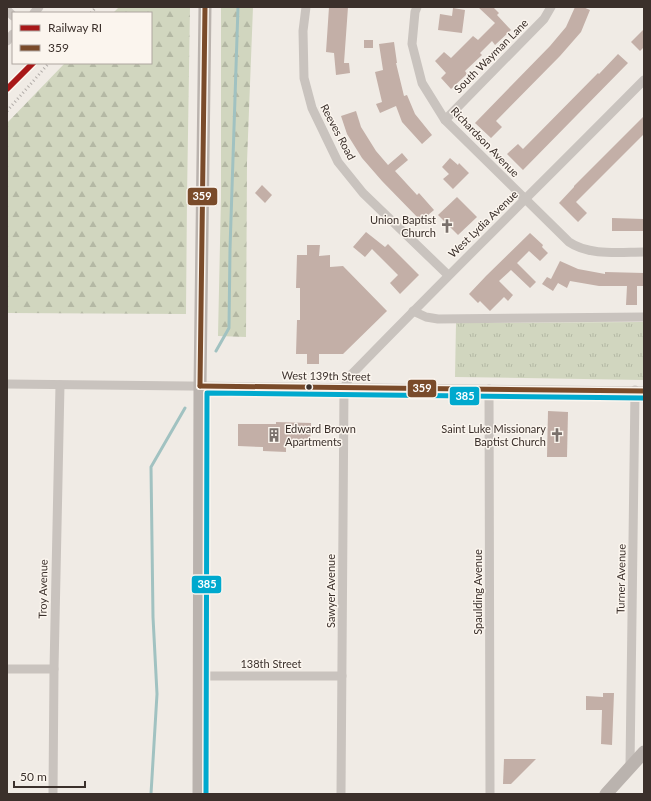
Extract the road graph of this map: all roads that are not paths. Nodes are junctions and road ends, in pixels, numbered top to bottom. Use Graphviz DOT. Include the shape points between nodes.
graph roads {
  1 [pos="205,7"];
  2 [pos="306,7"];
  3 [pos="417,7"];
  4 [pos="551,7"];
  5 [pos="644,80"];
  6 [pos="444,120"];
  7 [pos="525,200"];
  8 [pos="644,252"];
  9 [pos="448,275"];
  10 [pos="413,311"];
  11 [pos="644,317"];
  12 [pos="7,384"];
  13 [pos="60,385"];
  14 [pos="200,386"];
  15 [pos="344,388"];
  16 [pos="489,389"];
  17 [pos="639,390"];
  18 [pos="7,669"];
  19 [pos="54,669"];
  20 [pos="200,676"];
  21 [pos="342,676"];
  22 [pos="644,752"];
  23 [pos="630,767"];
  24 [pos="53,794"];
  25 [pos="199,794"];
  26 [pos="341,794"];
  27 [pos="490,794"];
  28 [pos="606,794"];
  1 -- 14 [label="main road"];
  2 -- 9 [label="street, Reeves Road" via="303,31 304,78 312,108 338,162 363,193"];
  3 -- 6 [label="street, Richardson Avenue" via="412,44 422,83"];
  4 -- 6 [label="street, South Wayman Lane" via="544,19"];
  5 -- 7 [label="street, West Lydia Avenue"];
  6 -- 7 [label="street, Richardson Avenue"];
  7 -- 8 [label="street, Richardson Avenue" via="574,246 585,250"];
  7 -- 9 [label="street, West Lydia Avenue"];
  9 -- 10 [label="street, West Lydia Avenue"];
  10 -- 11 [label="street" via="438,319"];
  10 -- 15 [label="street, West Lydia Avenue" via="350,376"];
  12 -- 13 [label="street, West 139th Street"];
  13 -- 14 [label="street, West 139th Street"];
  13 -- 19 [label="street, Troy Avenue"];
  14 -- 15 [label="street, West 139th Street"];
  14 -- 20 [label="main road"];
  15 -- 16 [label="street, West 139th Street"];
  15 -- 21 [label="street, Sawyer Avenue"];
  16 -- 17 [label="street, West 139th Street"];
  16 -- 27 [label="street, Spaulding Avenue"];
  17 -- 23 [label="street, Turner Avenue"];
  18 -- 19 [label="street"];
  19 -- 24 [label="street, Troy Avenue"];
  20 -- 21 [label="street, 138th Street"];
  20 -- 25 [label="main road"];
  21 -- 26 [label="street, Sawyer Avenue"];
  22 -- 23 [label="main road"];
  23 -- 28 [label="main road"];
}
